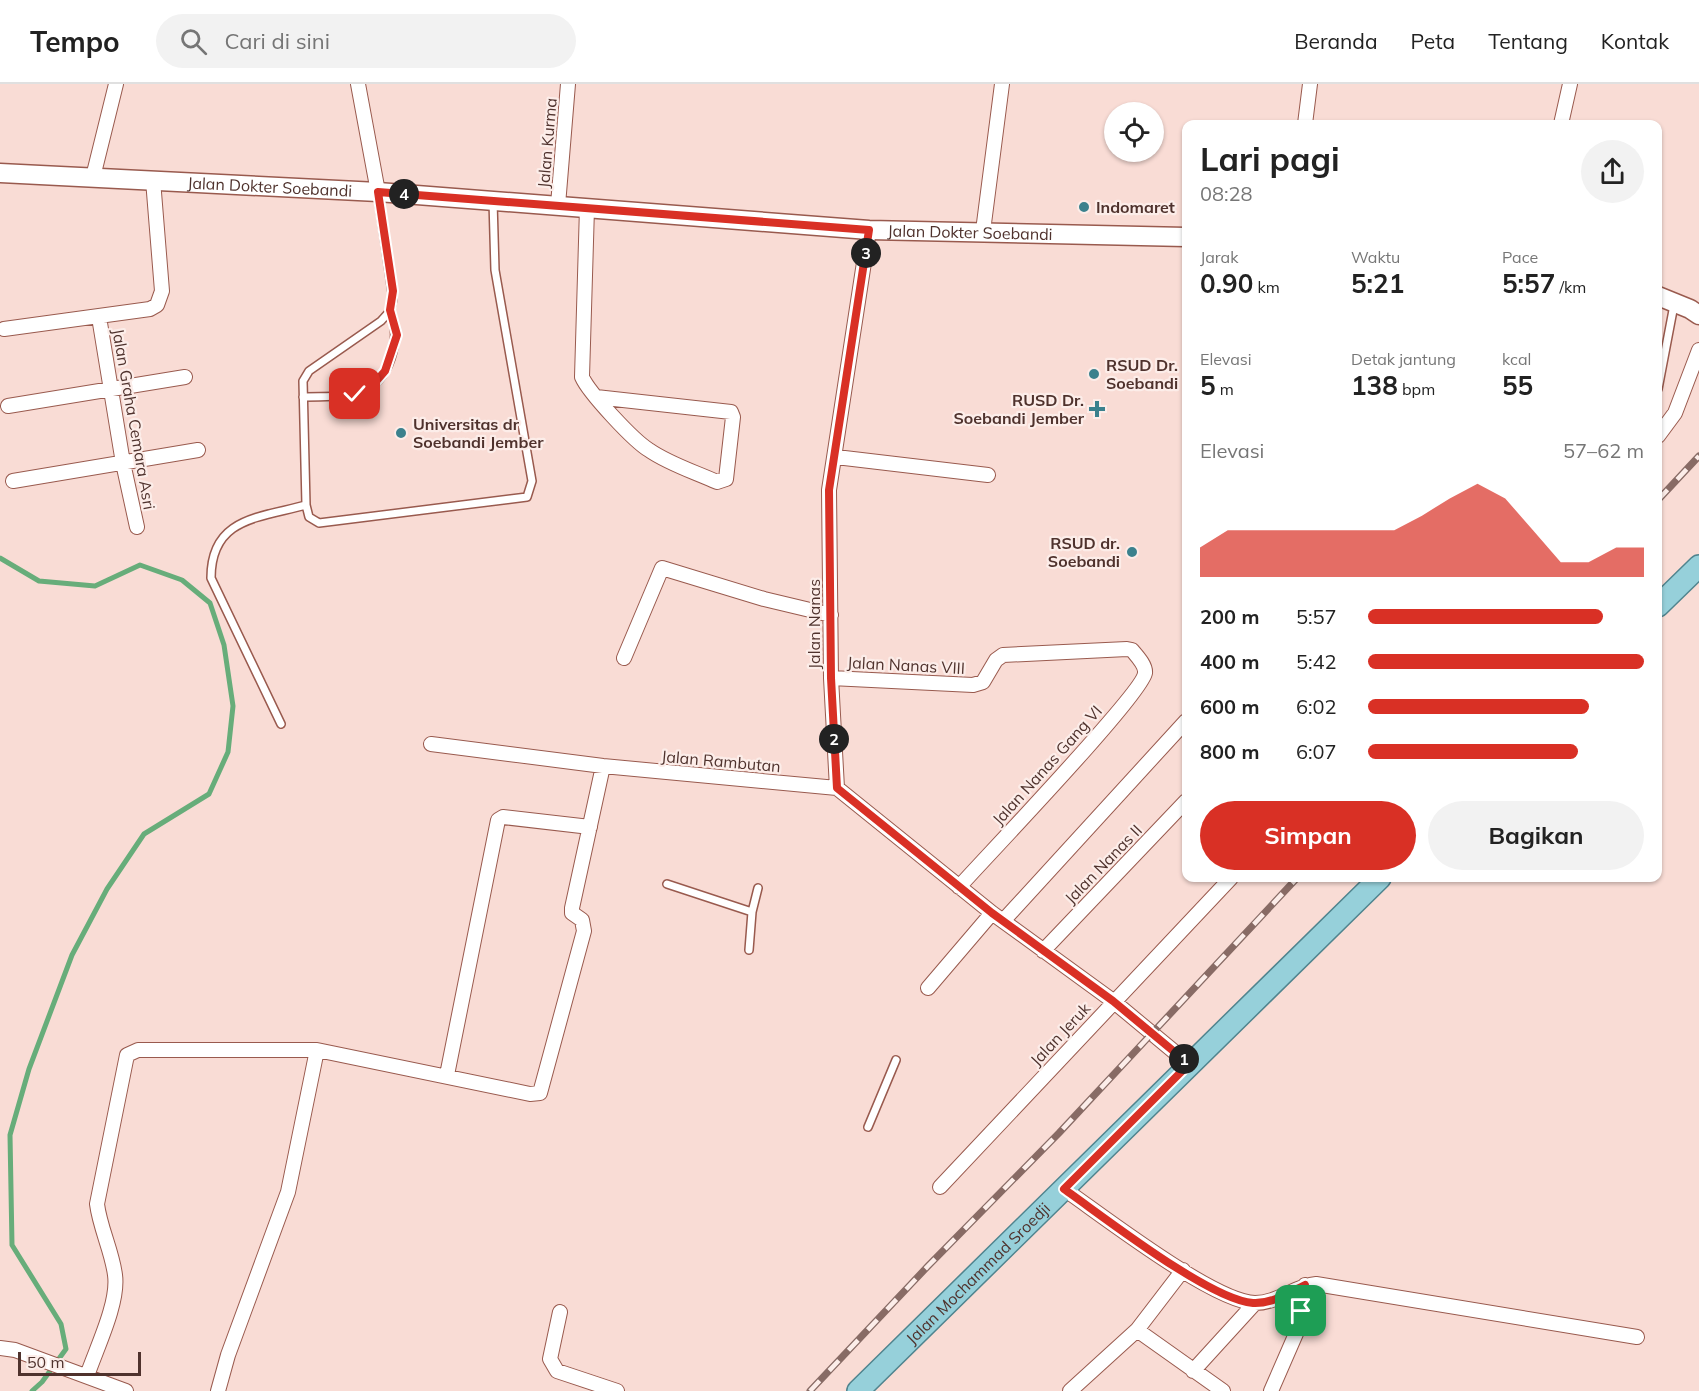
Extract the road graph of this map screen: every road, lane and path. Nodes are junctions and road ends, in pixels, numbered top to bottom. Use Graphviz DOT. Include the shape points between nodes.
graph roads {
  1 [pos="116,84"];
  2 [pos="358,84"];
  3 [pos="568,84"];
  4 [pos="1002,84"];
  5 [pos="1310,84"];
  6 [pos="1570,84"];
  7 [pos="1306,120"];
  8 [pos="1562,120"];
  9 [pos="0,173"];
  10 [pos="93,177"];
  11 [pos="153,180"];
  12 [pos="378,192"];
  13 [pos="493,201"];
  14 [pos="558,205"];
  15 [pos="588,208"];
  16 [pos="869,230"];
  17 [pos="983,231"];
  18 [pos="1182,237"];
  19 [pos="1684,306"];
  20 [pos="390,310"];
  21 [pos="99,316"];
  22 [pos="4,329"];
  23 [pos="1699,350"];
  24 [pos="1662,376"];
  25 [pos="185,377"];
  26 [pos="110,387"];
  27 [pos="303,397"];
  28 [pos="596,398"];
  29 [pos="8,406"];
  30 [pos="1662,431"];
  31 [pos="198,450"];
  32 [pos="836,457"];
  33 [pos="123,463"];
  34 [pos="988,475"];
  35 [pos="13,481"];
  36 [pos="306,505"];
  37 [pos="137,527"];
  38 [pos="1699,566"];
  39 [pos="1662,602"];
  40 [pos="831,615"];
  41 [pos="624,658"];
  42 [pos="1139,660"];
  43 [pos="831,678"];
  44 [pos="281,724"];
  45 [pos="1182,725"];
  46 [pos="431,744"];
  47 [pos="603,766"];
  48 [pos="837,788"];
  49 [pos="1182,805"];
  50 [pos="590,827"];
  51 [pos="1227,882"];
  52 [pos="1376,882"];
  53 [pos="667,884"];
  54 [pos="959,887"];
  55 [pos="758,888"];
  56 [pos="752,912"];
  57 [pos="997,917"];
  58 [pos="749,950"];
  59 [pos="1042,951"];
  60 [pos="928,988"];
  61 [pos="1113,1001"];
  62 [pos="317,1050"];
  63 [pos="896,1060"];
  64 [pos="1189,1064"];
  65 [pos="447,1075"];
  66 [pos="868,1127"];
  67 [pos="940,1187"];
  68 [pos="1064,1189"];
  69 [pos="1183,1270"];
  70 [pos="1305,1285"];
  71 [pos="1255,1303"];
  72 [pos="560,1312"];
  73 [pos="1137,1330"];
  74 [pos="1637,1337"];
  75 [pos="0,1348"];
  76 [pos="1193,1371"];
  77 [pos="87,1377"];
  78 [pos="126,1391"];
  79 [pos="218,1391"];
  80 [pos="617,1391"];
  81 [pos="859,1391"];
  82 [pos="1070,1391"];
  83 [pos="1223,1391"];
  84 [pos="1271,1391"];
  1 -- 10 [label="street"];
  2 -- 12 [label="street"];
  3 -- 14 [label="street, Jalan Kurma"];
  4 -- 17 [label="street"];
  5 -- 7 [label="street"];
  6 -- 8 [label="street"];
  9 -- 10 [label="main road, Jalan Dokter Soebandi"];
  10 -- 11 [label="main road, Jalan Dokter Soebandi"];
  11 -- 12 [label="main road, Jalan Dokter Soebandi"];
  11 -- 21 [label="street, Jalan Graha Cemara Asri" via="161,298 150,309"];
  12 -- 13 [label="main road, Jalan Dokter Soebandi"];
  12 -- 20 [label="lane" via="393,291"];
  13 -- 14 [label="main road, Jalan Dokter Soebandi"];
  13 -- 36 [label="lane" via="495,270 532,481 527,497 323,523 312,520"];
  14 -- 15 [label="main road, Jalan Dokter Soebandi"];
  15 -- 16 [label="main road, Jalan Dokter Soebandi"];
  15 -- 28 [label="street" via="582,377"];
  16 -- 17 [label="main road, Jalan Dokter Soebandi"];
  16 -- 32 [label="street, Jalan Nanas"];
  17 -- 18 [label="main road, Jalan Dokter Soebandi"];
  19 -- 24 [label="lane"];
  20 -- 27 [label="lane" via="381,321 309,371 303,381"];
  20 -- 27 [label="lane" via="396,328 393,351 385,371 372,386 355,394"];
  21 -- 22 [label="street, Jalan Graha Cemara Asri"];
  21 -- 26 [label="street, Jalan Graha Cemara Asri"];
  23 -- 30 [label="street" via="1675,413"];
  25 -- 26 [label="street"];
  26 -- 29 [label="street"];
  26 -- 33 [label="street, Jalan Graha Cemara Asri"];
  27 -- 36 [label="lane"];
  28 -- 28 [label="street" via="731,412 726,479 717,482 649,451"];
  31 -- 33 [label="street"];
  32 -- 34 [label="street"];
  32 -- 40 [label="street, Jalan Nanas" via="829,490"];
  33 -- 35 [label="street"];
  33 -- 37 [label="street, Jalan Graha Cemara Asri"];
  36 -- 44 [label="lane" via="228,530 216,544 211,560 211,578"];
  38 -- 39 [label="main road"];
  40 -- 41 [label="street" via="663,568"];
  40 -- 43 [label="street, Jalan Nanas"];
  42 -- 43 [label="street, Jalan Nanas VIII" via="1127,649 1003,655 983,682 973,686"];
  42 -- 54 [label="street, Jalan Nanas Gang VI" via="1144,668 1143,677 1111,721"];
  43 -- 48 [label="street, Jalan Nanas"];
  45 -- 57 [label="street"];
  46 -- 47 [label="street, Jalan Rambutan"];
  47 -- 48 [label="street, Jalan Rambutan"];
  47 -- 50 [label="street"];
  48 -- 54 [label="street"];
  49 -- 59 [label="street, Jalan Nanas II"];
  50 -- 65 [label="street" via="498,820"];
  50 -- 65 [label="street" via="572,908 572,913 582,920 584,931 542,1091 530,1094"];
  51 -- 61 [label="street, Jalan Jeruk"];
  52 -- 64 [label="main road, Jalan Mochammad Sroedji"];
  53 -- 56 [label="lane"];
  54 -- 57 [label="street"];
  55 -- 56 [label="lane"];
  56 -- 58 [label="lane"];
  57 -- 59 [label="street"];
  57 -- 60 [label="street"];
  59 -- 61 [label="street"];
  61 -- 64 [label="street"];
  61 -- 67 [label="street, Jalan Jeruk"];
  62 -- 65 [label="street"];
  62 -- 77 [label="street" via="138,1050 127,1055 97,1204 114,1269 116,1293"];
  62 -- 79 [label="street" via="288,1192"];
  63 -- 66 [label="lane"];
  64 -- 68 [label="main road, Jalan Mochammad Sroedji"];
  68 -- 69 [label="street"];
  68 -- 81 [label="main road, Jalan Mochammad Sroedji"];
  69 -- 71 [label="street" via="1228,1297"];
  69 -- 73 [label="street"];
  70 -- 71 [label="street" via="1274,1300"];
  70 -- 74 [label="street" via="1338,1287"];
  70 -- 84 [label="street" via="1298,1329"];
  71 -- 76 [label="street"];
  72 -- 80 [label="street" via="552,1365 557,1371"];
  73 -- 76 [label="street"];
  73 -- 82 [label="street"];
  75 -- 77 [label="street"];
  76 -- 83 [label="street"];
  77 -- 78 [label="street"];
}
